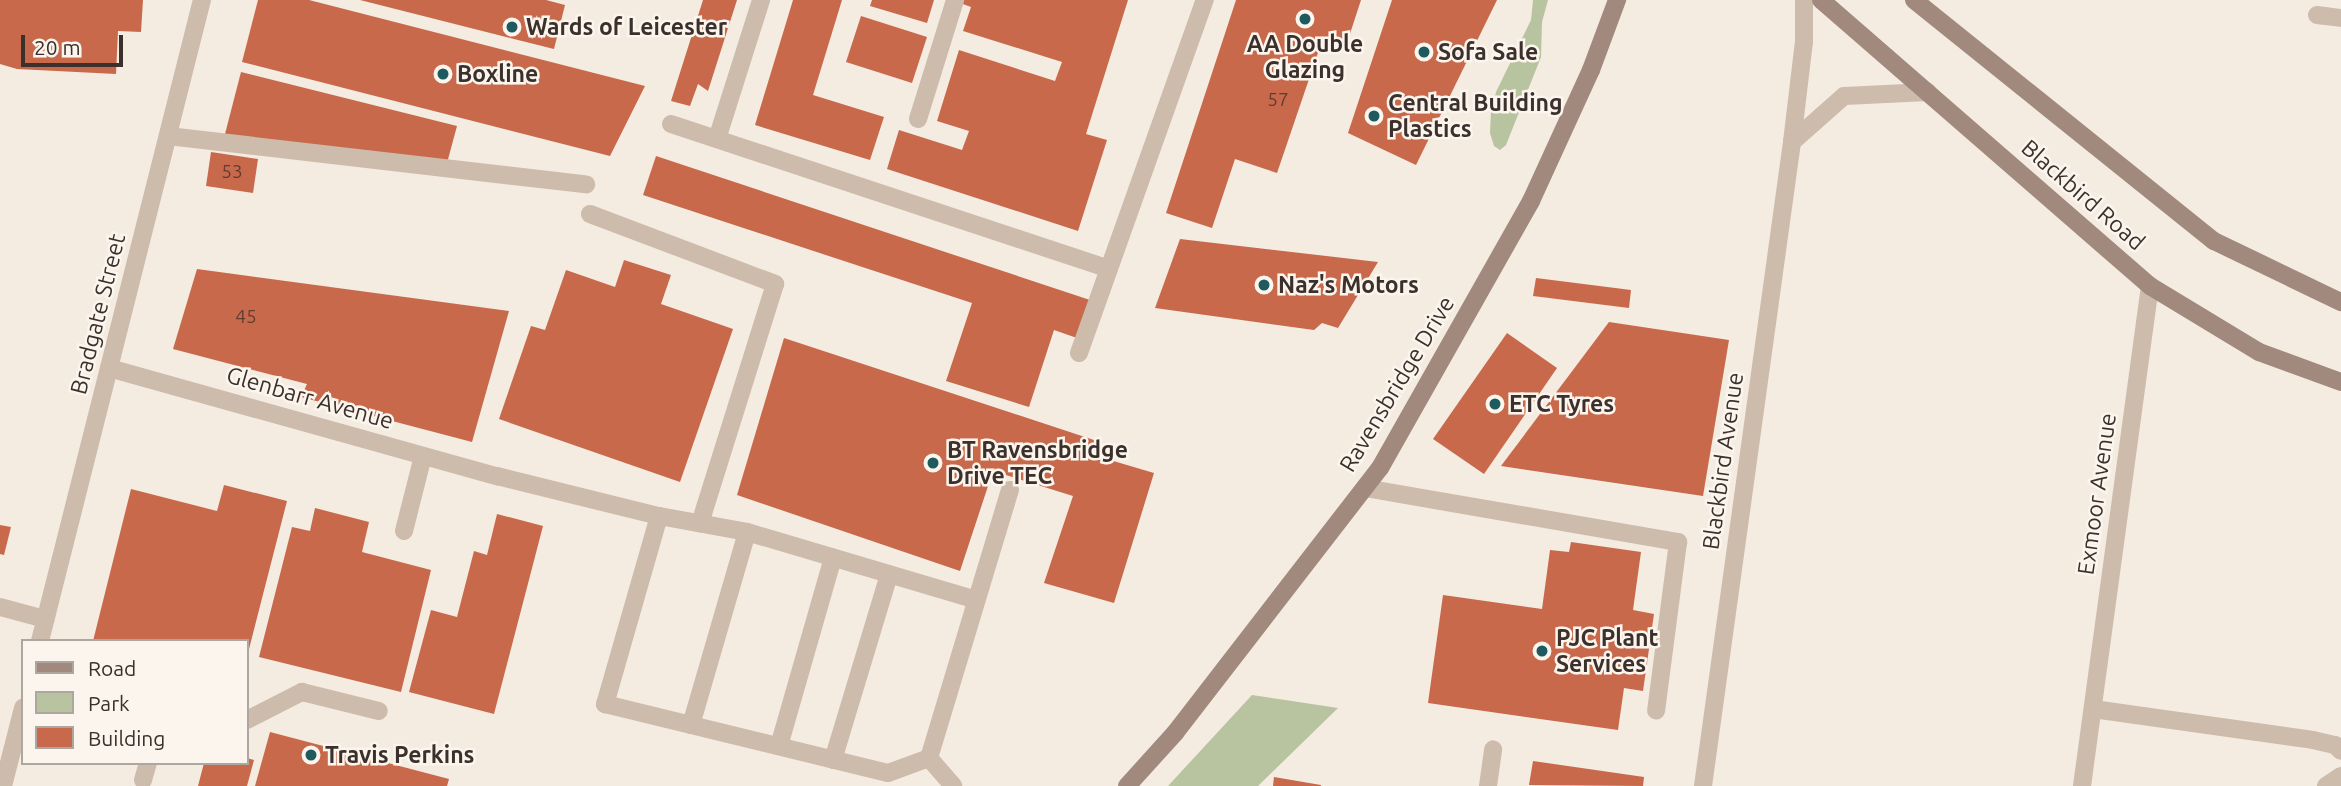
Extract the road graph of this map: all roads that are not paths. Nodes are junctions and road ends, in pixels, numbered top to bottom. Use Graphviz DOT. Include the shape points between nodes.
graph roads {
  1 [pos="202,0"];
  2 [pos="761,0"];
  3 [pos="955,0"];
  4 [pos="1205,0"];
  5 [pos="1617,0"];
  6 [pos="1804,0"];
  7 [pos="1821,0"];
  8 [pos="1914,0"];
  9 [pos="2318,15"];
  10 [pos="2341,18"];
  11 [pos="1928,92"];
  12 [pos="918,119"];
  13 [pos="671,124"];
  14 [pos="168,136"];
  15 [pos="717,139"];
  16 [pos="1792,142"];
  17 [pos="586,184"];
  18 [pos="590,214"];
  19 [pos="1109,269"];
  20 [pos="2150,286"];
  21 [pos="2341,302"];
  22 [pos="1079,353"];
  23 [pos="109,368"];
  24 [pos="2341,382"];
  25 [pos="423,456"];
  26 [pos="1365,488"];
  27 [pos="1010,490"];
  28 [pos="659,516"];
  29 [pos="700,524"];
  30 [pos="404,531"];
  31 [pos="747,533"];
  32 [pos="834,558"];
  33 [pos="889,574"];
  34 [pos="976,600"];
  35 [pos="0,607"];
  36 [pos="45,619"];
  37 [pos="40,639"];
  38 [pos="2093,709"];
  39 [pos="1656,710"];
  40 [pos="379,711"];
  41 [pos="21,716"];
  42 [pos="248,719"];
  43 [pos="691,725"];
  44 [pos="779,746"];
  45 [pos="1493,749"];
  46 [pos="2341,751"];
  47 [pos="929,758"];
  48 [pos="834,760"];
  49 [pos="2341,776"];
  50 [pos="3,786"];
  51 [pos="953,786"];
  52 [pos="1126,786"];
  53 [pos="1488,786"];
  54 [pos="1703,786"];
  55 [pos="2082,786"];
  56 [pos="2326,786"];
  1 -- 14 [label="street, Bradgate Street"];
  2 -- 15 [label="street"];
  3 -- 12 [label="street"];
  4 -- 19 [label="street"];
  5 -- 26 [label="street, Ravensbridge Drive" via="1531,201"];
  6 -- 16 [label="street, Blackbird Avenue" via="1804,42"];
  7 -- 11 [label="street, Blackbird Road"];
  8 -- 21 [label="street, Blackbird Road" via="2214,241"];
  9 -- 10 [label="street"];
  11 -- 16 [label="street" via="1844,96"];
  11 -- 20 [label="street, Blackbird Road"];
  13 -- 15 [label="street"];
  14 -- 17 [label="street"];
  14 -- 23 [label="street, Bradgate Street"];
  15 -- 19 [label="street"];
  16 -- 54 [label="street, Blackbird Avenue"];
  18 -- 29 [label="street" via="775,284"];
  19 -- 22 [label="street"];
  20 -- 24 [label="street, Blackbird Road" via="2259,352"];
  20 -- 38 [label="street, Exmoor Avenue"];
  23 -- 25 [label="street, Glenbarr Avenue"];
  23 -- 36 [label="street, Bradgate Street"];
  25 -- 28 [label="street, Glenbarr Avenue"];
  25 -- 30 [label="street"];
  26 -- 39 [label="street" via="1678,542"];
  26 -- 52 [label="street, Ravensbridge Drive" via="1175,733"];
  27 -- 34 [label="street"];
  28 -- 29 [label="street, Glenbarr Avenue"];
  28 -- 43 [label="street" via="605,704"];
  29 -- 31 [label="street, Glenbarr Avenue"];
  31 -- 32 [label="street, Glenbarr Avenue"];
  31 -- 43 [label="street"];
  32 -- 33 [label="street, Glenbarr Avenue"];
  32 -- 44 [label="street"];
  33 -- 34 [label="street, Glenbarr Avenue"];
  33 -- 48 [label="street"];
  34 -- 47 [label="street"];
  35 -- 36 [label="street"];
  36 -- 37 [label="street, Bradgate Street"];
  38 -- 46 [label="street" via="2313,740"];
  38 -- 55 [label="street, Exmoor Avenue"];
  40 -- 42 [label="street" via="302,692"];
  41 -- 50 [label="street"];
  43 -- 44 [label="street"];
  44 -- 48 [label="street"];
  45 -- 53 [label="street"];
  47 -- 48 [label="street" via="888,773"];
  47 -- 51 [label="street"];
  49 -- 56 [label="street"];
}
